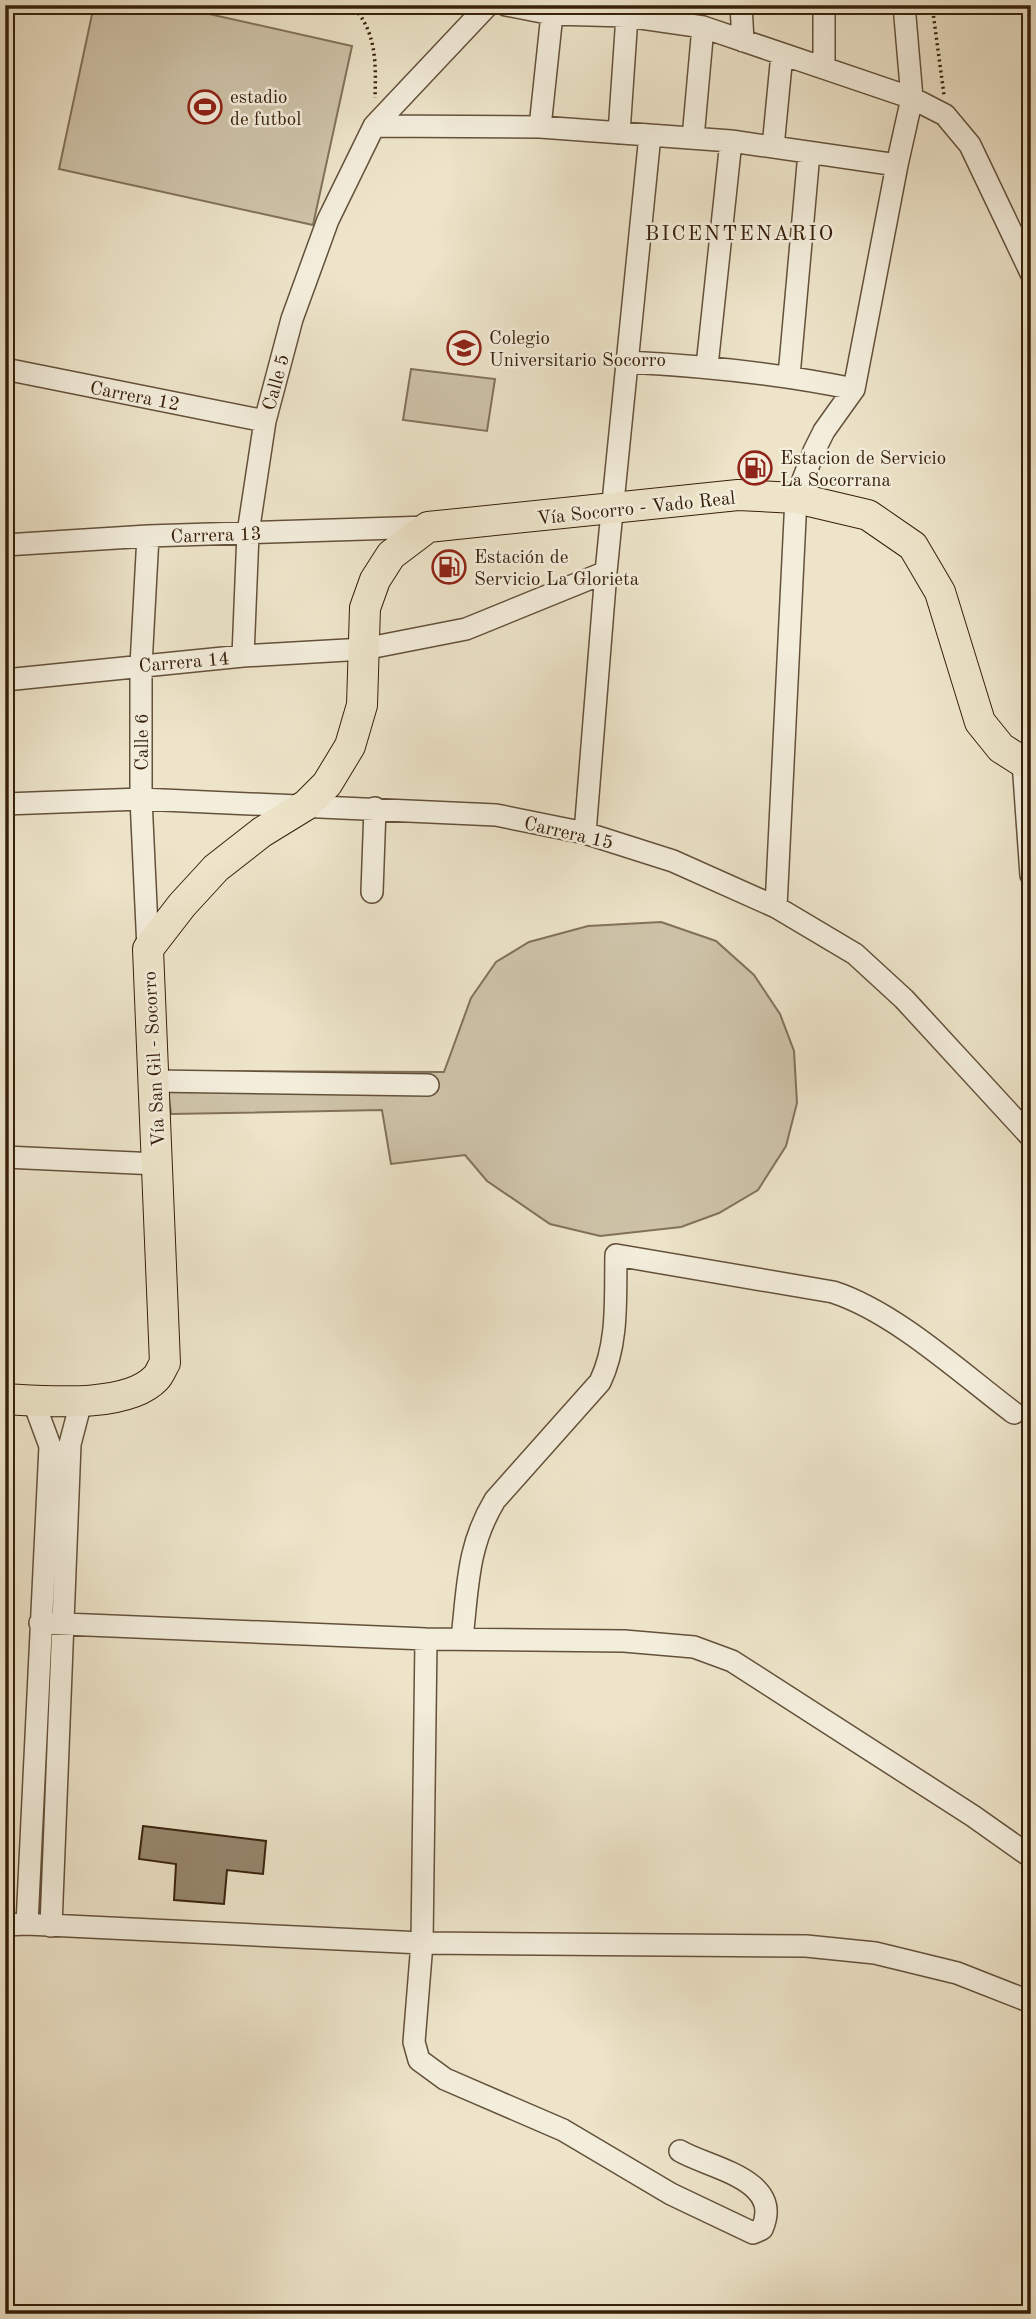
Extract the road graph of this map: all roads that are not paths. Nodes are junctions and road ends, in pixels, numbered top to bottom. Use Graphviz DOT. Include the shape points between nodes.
graph roads {
  1 [pos="488,5"];
  2 [pos="506,5"];
  3 [pos="741,5"];
  4 [pos="824,5"];
  5 [pos="904,5"];
  6 [pos="552,14"];
  7 [pos="627,16"];
  8 [pos="703,27"];
  9 [pos="743,41"];
  10 [pos="782,54"];
  11 [pos="824,68"];
  12 [pos="912,98"];
  13 [pos="374,126"];
  14 [pos="540,127"];
  15 [pos="619,133"];
  16 [pos="650,135"];
  17 [pos="692,138"];
  18 [pos="731,141"];
  19 [pos="773,147"];
  20 [pos="809,153"];
  21 [pos="897,165"];
  22 [pos="1031,273"];
  23 [pos="627,362"];
  24 [pos="707,366"];
  25 [pos="5,369"];
  26 [pos="789,376"];
  27 [pos="854,389"];
  28 [pos="265,421"];
  29 [pos="796,498"];
  30 [pos="612,510"];
  31 [pos="428,527"];
  32 [pos="248,533"];
  33 [pos="148,536"];
  34 [pos="5,545"];
  35 [pos="606,572"];
  36 [pos="364,649"];
  37 [pos="243,656"];
  38 [pos="141,665"];
  39 [pos="5,680"];
  40 [pos="1027,762"];
  41 [pos="141,799"];
  42 [pos="5,804"];
  43 [pos="306,806"];
  44 [pos="375,808"];
  45 [pos="585,833"];
  46 [pos="1031,875"];
  47 [pos="373,892"];
  48 [pos="776,907"];
  49 [pos="148,949"];
  50 [pos="153,1081"];
  51 [pos="428,1085"];
  52 [pos="1031,1137"];
  53 [pos="5,1157"];
  54 [pos="157,1164"];
  55 [pos="19,1400"];
  56 [pos="81,1402"];
  57 [pos="1014,1413"];
  58 [pos="40,1623"];
  59 [pos="62,1624"];
  60 [pos="426,1639"];
  61 [pos="462,1639"];
  62 [pos="1031,1857"];
  63 [pos="27,1923"];
  64 [pos="5,1925"];
  65 [pos="51,1926"];
  66 [pos="422,1943"];
  67 [pos="1031,2002"];
  68 [pos="680,2151"];
  1 -- 13 [label="street, Calle 5"];
  2 -- 6 [label="street"];
  3 -- 9 [label="street"];
  4 -- 11 [label="street"];
  5 -- 12 [label="street"];
  6 -- 7 [label="street"];
  6 -- 14 [label="street"];
  7 -- 8 [label="street"];
  7 -- 15 [label="street"];
  8 -- 9 [label="street"];
  8 -- 17 [label="street"];
  9 -- 10 [label="street"];
  10 -- 11 [label="street"];
  10 -- 19 [label="street"];
  11 -- 12 [label="street"];
  12 -- 21 [label="street"];
  12 -- 22 [label="street" via="945,115 970,145"];
  13 -- 14 [label="street"];
  13 -- 28 [label="street, Calle 5" via="328,220 292,319"];
  14 -- 15 [label="street"];
  15 -- 16 [label="street"];
  16 -- 17 [label="street"];
  16 -- 23 [label="street"];
  17 -- 18 [label="street"];
  18 -- 19 [label="street"];
  18 -- 24 [label="street"];
  19 -- 20 [label="street"];
  20 -- 21 [label="street"];
  20 -- 26 [label="street"];
  21 -- 27 [label="street"];
  23 -- 24 [label="street"];
  23 -- 30 [label="street"];
  24 -- 26 [label="street"];
  25 -- 28 [label="street, Carrera 12"];
  26 -- 27 [label="street"];
  27 -- 29 [label="street" via="824,431"];
  28 -- 32 [label="street, Calle 5"];
  29 -- 30 [label="highway, Vía Socorro - Vado Real" via="737,495"];
  29 -- 40 [label="highway, Vía Socorro - Vado Real" via="868,515 914,546 940,592 980,722 1001,748"];
  29 -- 48 [label="street"];
  30 -- 31 [label="highway, Vía Socorro - Vado Real"];
  30 -- 35 [label="street"];
  31 -- 32 [label="street, Carrera 13"];
  31 -- 36 [label="highway, Vía San Gil - Socorro" via="391,555 375,580 365,608"];
  32 -- 33 [label="street, Carrera 13"];
  32 -- 37 [label="street, Calle 5"];
  33 -- 34 [label="street, Carrera 13"];
  33 -- 38 [label="street, Calle 6"];
  35 -- 36 [label="street, Carrera 14" via="466,629"];
  35 -- 45 [label="street"];
  36 -- 37 [label="street, Carrera 14"];
  36 -- 43 [label="highway, Vía San Gil - Socorro" via="362,705 349,746 327,784"];
  37 -- 38 [label="street, Carrera 14"];
  38 -- 39 [label="street, Carrera 14"];
  38 -- 41 [label="street, Calle 6"];
  40 -- 46 [label="street"];
  41 -- 42 [label="street, Carrera 15"];
  41 -- 43 [label="street, Carrera 15"];
  41 -- 49 [label="street, Calle 6"];
  43 -- 44 [label="street, Carrera 15"];
  43 -- 49 [label="highway, Vía San Gil - Socorro" via="262,832 216,868"];
  44 -- 45 [label="street, Carrera 15" via="496,815"];
  44 -- 47 [label="street"];
  45 -- 48 [label="street, Carrera 15" via="674,861"];
  48 -- 52 [label="street, Carrera 15" via="855,954 904,999"];
  49 -- 50 [label="highway, Vía San Gil - Socorro"];
  50 -- 51 [label="street"];
  50 -- 54 [label="highway, Vía San Gil - Socorro"];
  53 -- 54 [label="street"];
  54 -- 56 [label="highway, Vía San Gil - Socorro" via="164,1363 156,1378 131,1393"];
  55 -- 56 [label="highway, Vía San Gil - Socorro"];
  55 -- 58 [label="street" via="50,1446"];
  56 -- 59 [label="street" via="70,1444"];
  57 -- 61 [label="street" via="913,1336 852,1298 616,1255 614,1334 606,1370 495,1500 484,1519 471,1562"];
  58 -- 59 [label="street"];
  58 -- 63 [label="street"];
  59 -- 60 [label="street"];
  59 -- 65 [label="street"];
  60 -- 61 [label="street"];
  60 -- 66 [label="street"];
  61 -- 62 [label="street" via="624,1641 694,1647 732,1661"];
  63 -- 64 [label="street"];
  63 -- 65 [label="street"];
  65 -- 66 [label="street"];
  66 -- 67 [label="street" via="806,1946 875,1954 946,1970"];
  66 -- 68 [label="street" via="414,2042 419,2060 427,2067 563,2130 738,2228 754,2234 762,2229 766,2216 760,2193 744,2179"];
}
